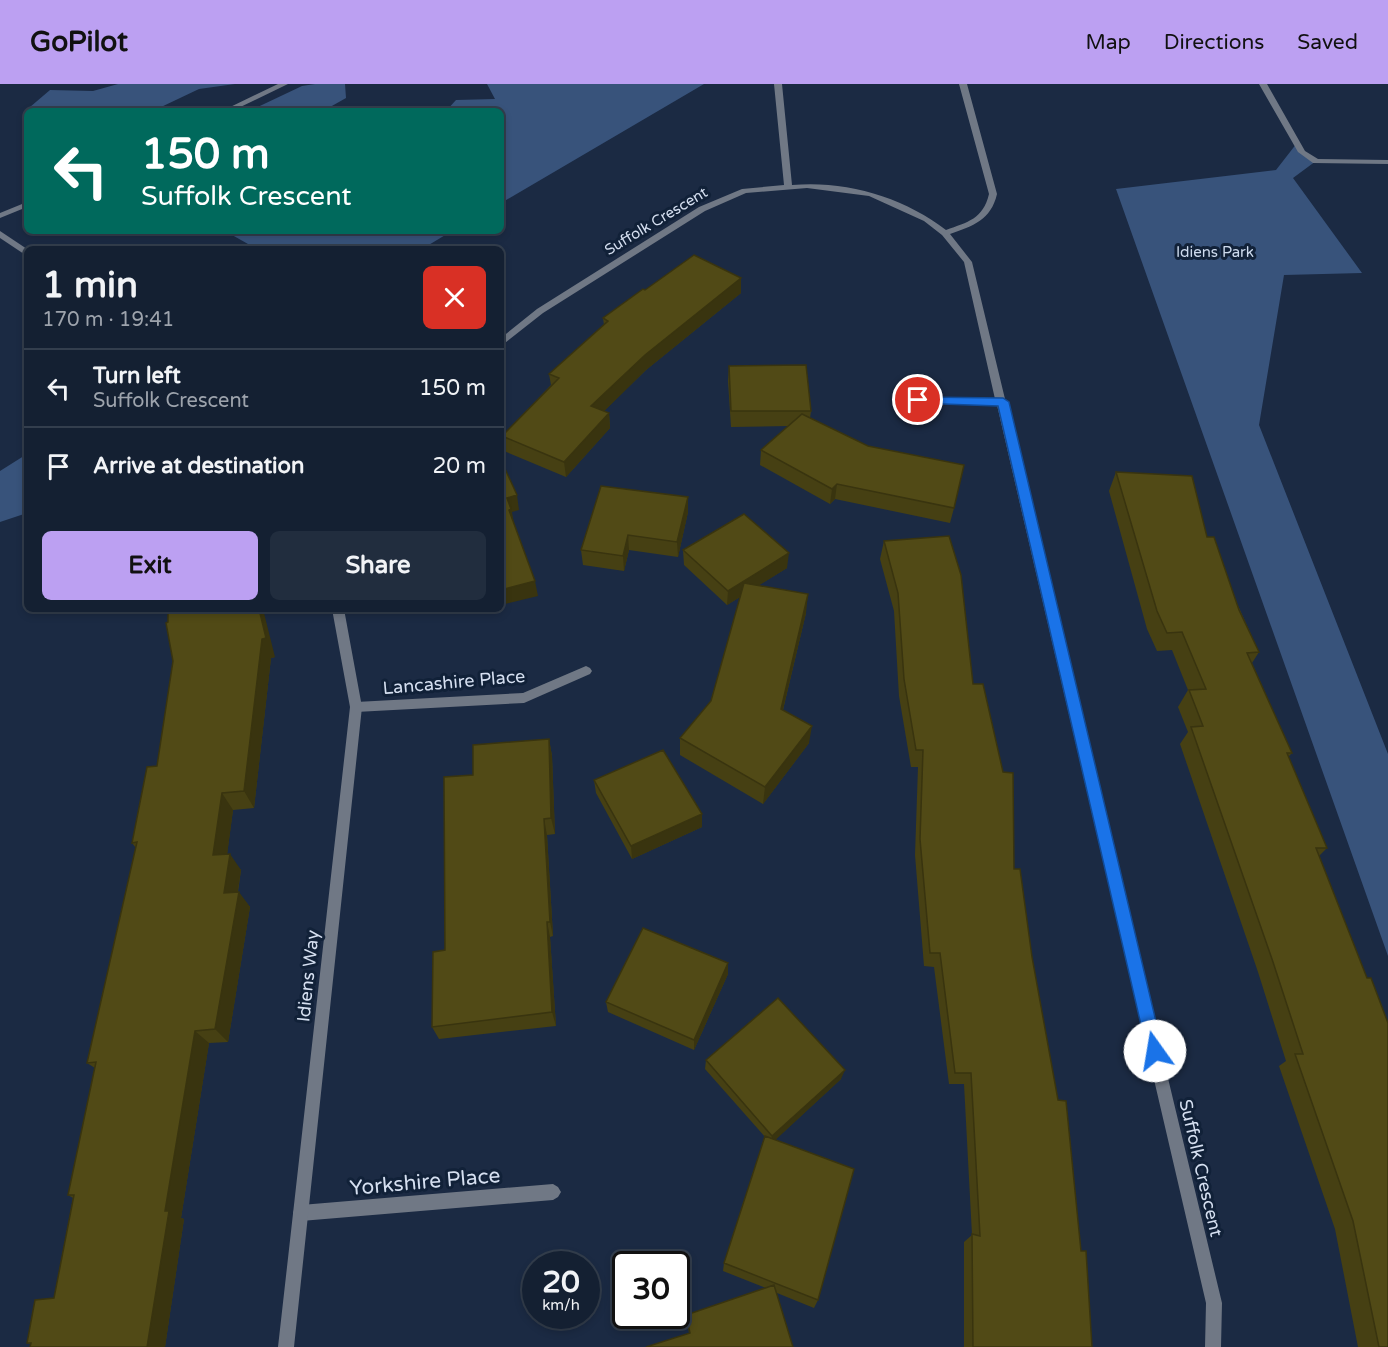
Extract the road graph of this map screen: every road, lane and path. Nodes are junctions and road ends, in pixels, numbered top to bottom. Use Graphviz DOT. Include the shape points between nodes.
graph roads {
  1 [pos="284,84"];
  2 [pos="778,84"];
  3 [pos="963,84"];
  4 [pos="1263,84"];
  5 [pos="232,108"];
  6 [pos="1388,162"];
  7 [pos="788,187"];
  8 [pos="24,205"];
  9 [pos="0,216"];
  10 [pos="945,233"];
  11 [pos="0,234"];
  12 [pos="24,251"];
  13 [pos="504,341"];
  14 [pos="918,400"];
  15 [pos="1003,402"];
  16 [pos="339,612"];
  17 [pos="586,671"];
  18 [pos="356,707"];
  19 [pos="553,1192"];
  20 [pos="301,1213"];
  21 [pos="286,1347"];
  22 [pos="1213,1347"];
  1 -- 5 [label="street"];
  2 -- 7 [label="street"];
  3 -- 10 [label="street" via="993,194 991,208 977,221"];
  4 -- 6 [label="street" via="1302,152 1316,161"];
  7 -- 10 [label="street, Suffolk Crescent" via="840,188 871,194 901,205"];
  7 -- 13 [label="street, Suffolk Crescent" via="745,191 702,209 540,311"];
  8 -- 9 [label="street"];
  10 -- 15 [label="street, Suffolk Crescent" via="968,262"];
  11 -- 12 [label="street"];
  14 -- 15 [label="street"];
  15 -- 22 [label="street, Suffolk Crescent" via="1214,1303"];
  16 -- 18 [label="street, Idiens Way"];
  17 -- 18 [label="street, Lancashire Place" via="524,698"];
  18 -- 20 [label="street, Idiens Way"];
  19 -- 20 [label="street, Yorkshire Place"];
  20 -- 21 [label="street, Idiens Way"];
}
